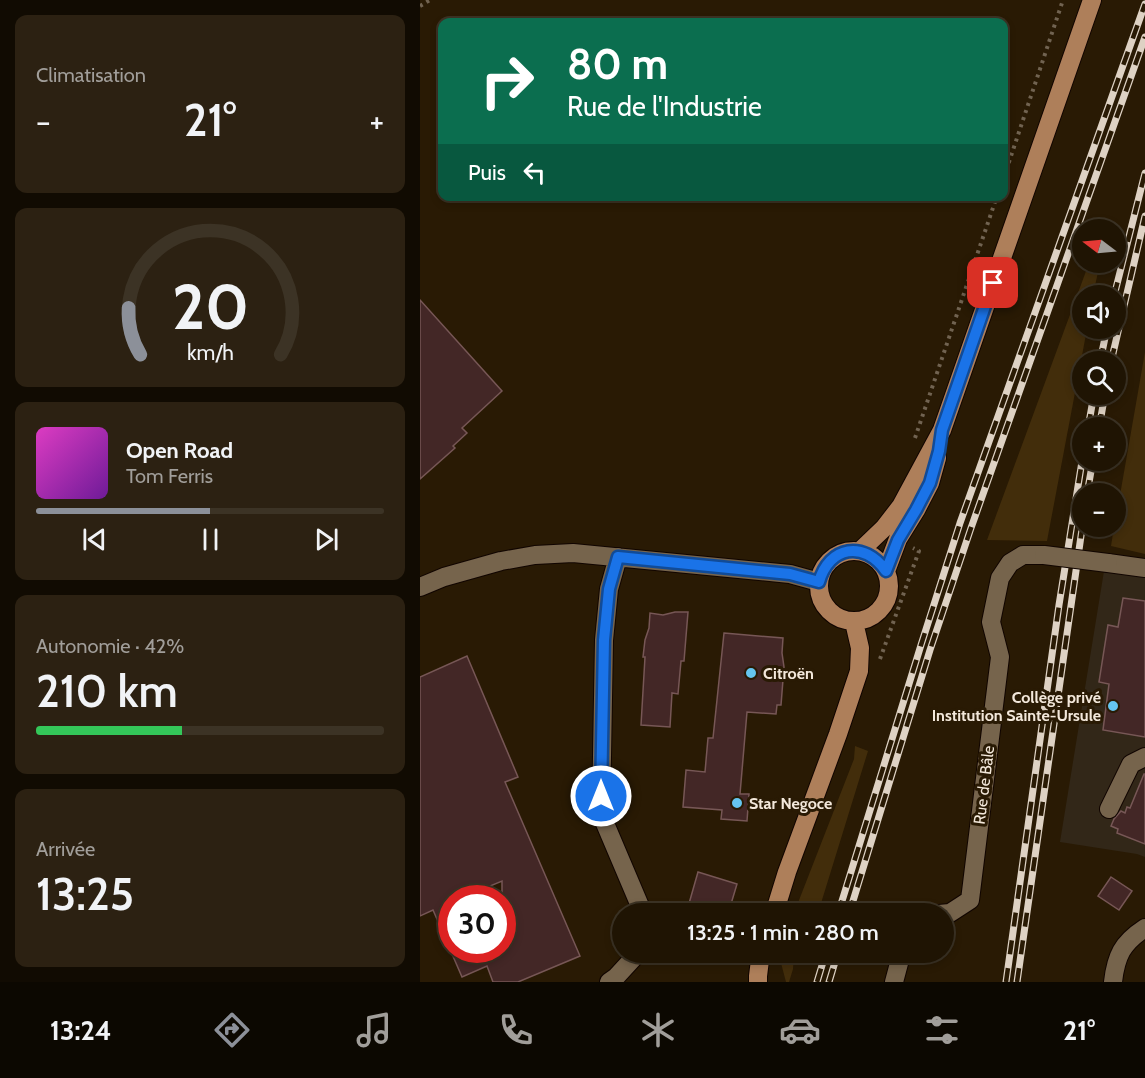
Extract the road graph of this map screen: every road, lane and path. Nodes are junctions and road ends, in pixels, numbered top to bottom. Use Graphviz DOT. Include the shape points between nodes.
graph roads {
  1 [pos="430,0"];
  2 [pos="1063,0"];
  3 [pos="1092,0"];
  4 [pos="420,6"];
  5 [pos="1008,165"];
  6 [pos="995,201"];
  7 [pos="942,430"];
  8 [pos="912,447"];
  9 [pos="860,551"];
  10 [pos="618,557"];
  11 [pos="1145,568"];
  12 [pos="886,571"];
  13 [pos="819,582"];
  14 [pos="420,587"];
  15 [pos="854,622"];
  16 [pos="1145,757"];
  17 [pos="1109,809"];
  18 [pos="639,903"];
  19 [pos="777,903"];
  20 [pos="954,910"];
  21 [pos="1145,928"];
  22 [pos="629,963"];
  23 [pos="760,963"];
  24 [pos="609,982"];
  25 [pos="758,982"];
  26 [pos="1113,982"];
  1 -- 4 [label="path"];
  2 -- 5 [label="path"];
  3 -- 7 [label="main road"];
  6 -- 8 [label="path"];
  7 -- 9 [label="main road" via="901,506"];
  7 -- 12 [label="main road" via="930,483 898,540"];
  9 -- 12 [label="main road" via="871,555"];
  9 -- 13 [label="main road" via="849,551 828,562"];
  10 -- 13 [label="street" via="790,574"];
  10 -- 14 [label="street" via="535,555 501,561"];
  10 -- 18 [label="street" via="609,589 604,640 601,814"];
  11 -- 20 [label="street, Rue de Bâle, bridge" via="1023,555 1010,563 1000,578 991,622 1000,657 970,900"];
  12 -- 15 [label="main road" via="890,582 884,605 877,614"];
  13 -- 15 [label="main road" via="824,605 832,614"];
  15 -- 19 [label="main road" via="860,648 859,671"];
  16 -- 17 [label="street" via="1131,764"];
  21 -- 26 [label="street" via="1122,949"];
  22 -- 24 [label="street"];
  23 -- 25 [label="main road"];
}
